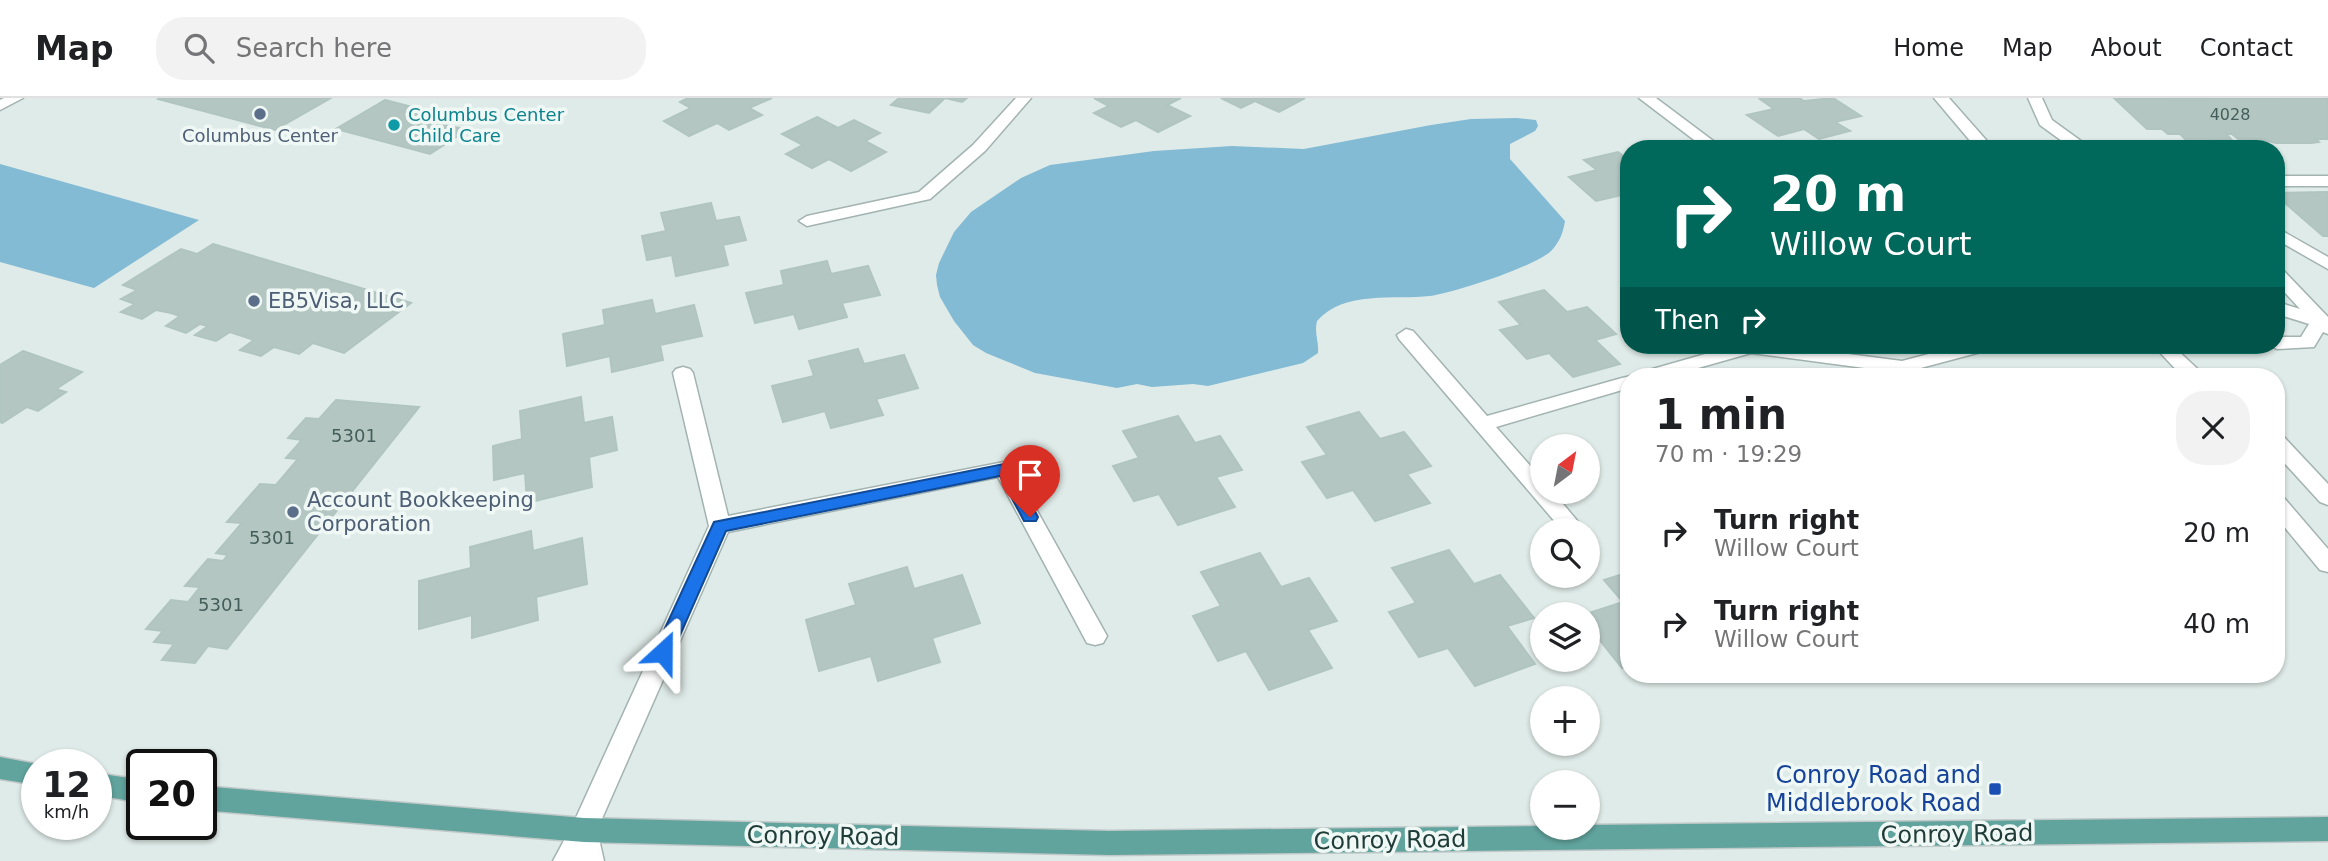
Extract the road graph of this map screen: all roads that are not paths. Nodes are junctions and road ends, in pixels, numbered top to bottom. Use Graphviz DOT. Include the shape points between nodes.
graph roads {
  1 [pos="16,98"];
  2 [pos="1024,98"];
  3 [pos="1646,98"];
  4 [pos="1941,98"];
  5 [pos="2035,98"];
  6 [pos="0,106"];
  7 [pos="1704,140"];
  8 [pos="1978,140"];
  9 [pos="2071,140"];
  10 [pos="2285,181"];
  11 [pos="2328,181"];
  12 [pos="807,220"];
  13 [pos="2285,238"];
  14 [pos="2328,264"];
  15 [pos="2285,282"];
  16 [pos="2285,311"];
  17 [pos="2325,324"];
  18 [pos="1406,335"];
  19 [pos="2285,343"];
  20 [pos="1726,354"];
  21 [pos="1795,354"];
  22 [pos="1951,354"];
  23 [pos="2170,354"];
  24 [pos="1826,359"];
  25 [pos="1676,368"];
  26 [pos="2183,368"];
  27 [pos="683,373"];
  28 [pos="1620,385"];
  29 [pos="1482,424"];
  30 [pos="2285,451"];
  31 [pos="2328,497"];
  32 [pos="2285,513"];
  33 [pos="1564,518"];
  34 [pos="720,526"];
  35 [pos="2328,564"];
  36 [pos="1095,636"];
  37 [pos="0,768"];
  38 [pos="21,771"];
  39 [pos="217,799"];
  40 [pos="584,830"];
  41 [pos="2328,830"];
  42 [pos="567,861"];
  43 [pos="590,861"];
  1 -- 6 [label="street"];
  2 -- 12 [label="street" via="979,148 924,196"];
  3 -- 7 [label="street"];
  4 -- 8 [label="street"];
  5 -- 9 [label="street" via="2045,122"];
  10 -- 11 [label="street"];
  13 -- 14 [label="street"];
  15 -- 17 [label="street"];
  16 -- 17 [label="street"];
  17 -- 19 [label="street" via="2306,343"];
  18 -- 29 [label="street"];
  20 -- 25 [label="street"];
  21 -- 24 [label="street"];
  22 -- 24 [label="street" via="1902,367"];
  23 -- 26 [label="street"];
  27 -- 34 [label="street"];
  28 -- 29 [label="street"];
  29 -- 33 [label="street"];
  30 -- 31 [label="street"];
  32 -- 35 [label="street"];
  34 -- 36 [label="street" via="1004,469"];
  34 -- 40 [label="street"];
  37 -- 38 [label="main road"];
  39 -- 40 [label="main road, Conroy Road"];
  40 -- 41 [label="main road, Conroy Road" via="1109,843"];
  40 -- 42 [label="street"];
  40 -- 43 [label="street"];
}
